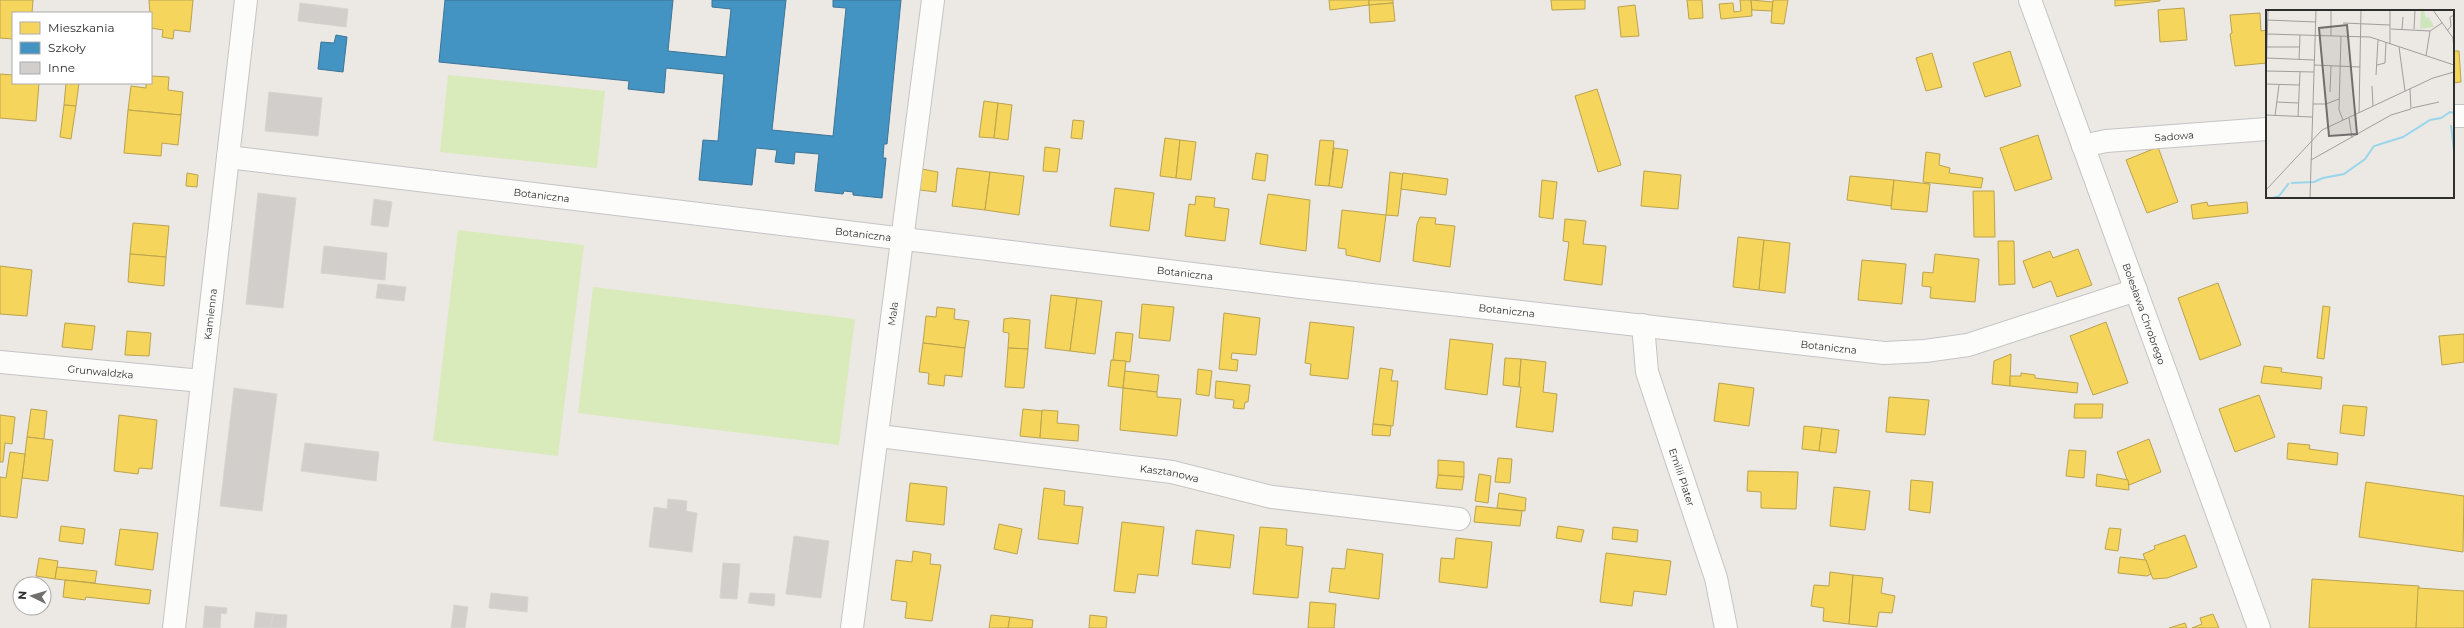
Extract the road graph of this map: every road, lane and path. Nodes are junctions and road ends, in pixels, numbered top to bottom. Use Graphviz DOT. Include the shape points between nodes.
graph roads {
  1 [pos="246,0"];
  2 [pos="933,0"];
  3 [pos="2030,0"];
  4 [pos="2266,129"];
  5 [pos="2083,146"];
  6 [pos="228,156"];
  7 [pos="903,237"];
  8 [pos="2136,290"];
  9 [pos="1643,325"];
  10 [pos="0,362"];
  11 [pos="202,381"];
  12 [pos="879,436"];
  13 [pos="1459,519"];
  14 [pos="174,628"];
  15 [pos="852,628"];
  16 [pos="1726,628"];
  17 [pos="2259,628"];
  1 -- 6 [label="street, Kamienna"];
  2 -- 7 [label="street, Mała"];
  3 -- 5 [label="street, Bolesława Chrobrego"];
  4 -- 5 [label="street, Sadowa" via="2106,140"];
  5 -- 8 [label="street, Bolesława Chrobrego"];
  6 -- 7 [label="street, Botaniczna"];
  6 -- 11 [label="street, Kamienna"];
  7 -- 9 [label="street, Botaniczna" via="1302,287"];
  7 -- 12 [label="street, Mała"];
  8 -- 9 [label="street, Botaniczna" via="1968,345 1925,351 1884,353"];
  8 -- 17 [label="street, Bolesława Chrobrego"];
  9 -- 16 [label="street, Emilii Plater" via="1647,372 1716,578"];
  10 -- 11 [label="street, Grunwaldzka"];
  11 -- 14 [label="street, Kamienna"];
  12 -- 13 [label="street, Kasztanowa" via="1172,472 1272,496"];
  12 -- 15 [label="street, Mała"];
}
